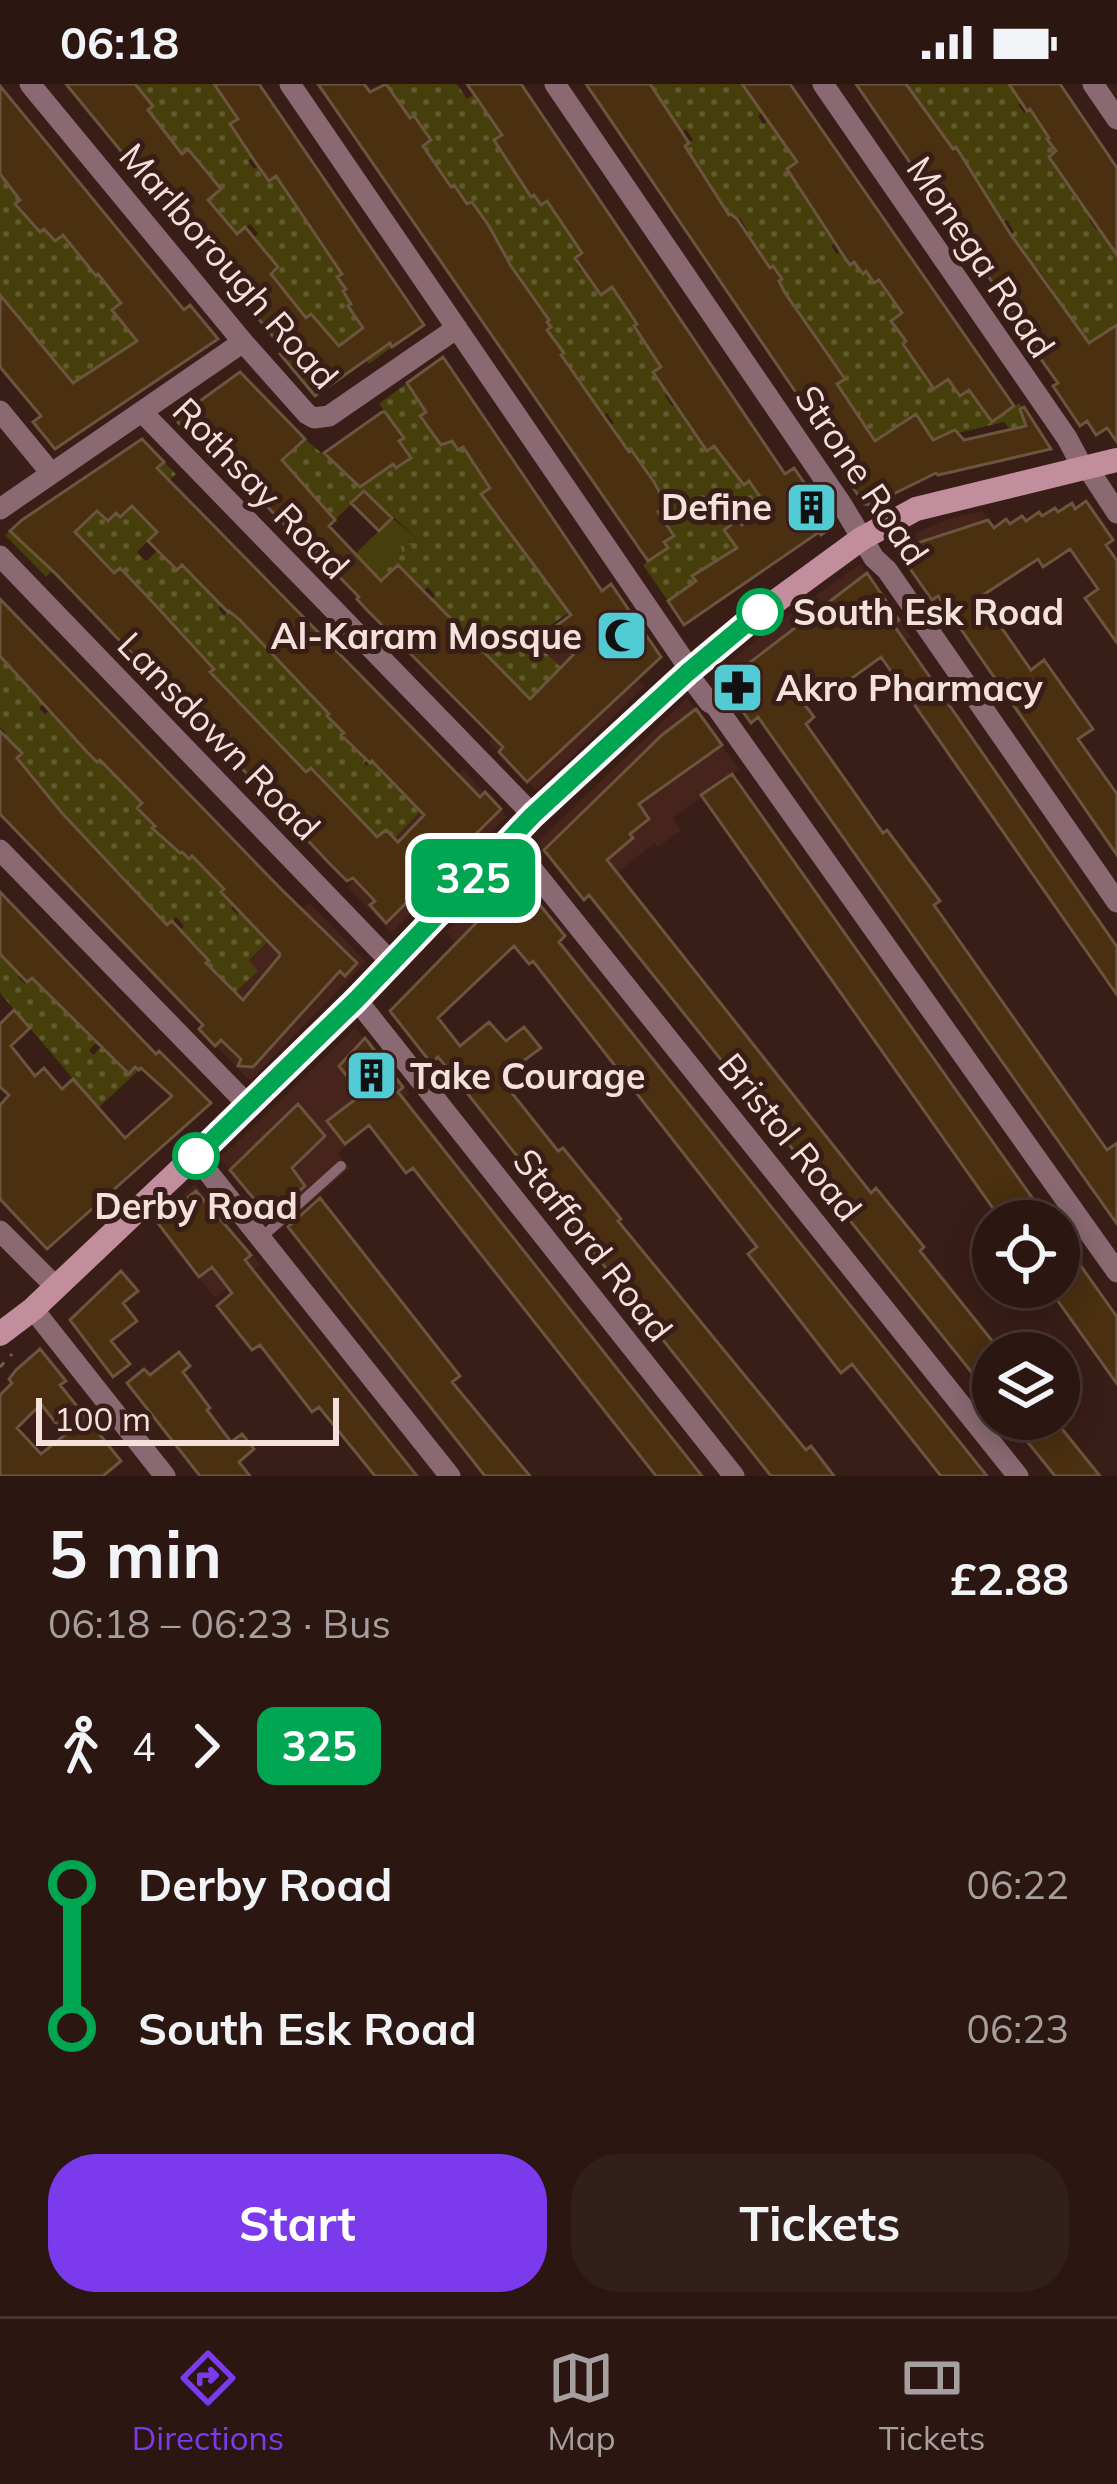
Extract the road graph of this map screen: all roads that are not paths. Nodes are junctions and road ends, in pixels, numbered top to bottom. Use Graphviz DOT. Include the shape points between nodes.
graph roads {
  1 [pos="30,84"];
  2 [pos="290,84"];
  3 [pos="555,84"];
  4 [pos="823,84"];
  5 [pos="1093,84"];
  6 [pos="1117,119"];
  7 [pos="457,328"];
  8 [pos="243,342"];
  9 [pos="0,412"];
  10 [pos="142,412"];
  11 [pos="1117,460"];
  12 [pos="1085,467"];
  13 [pos="50,473"];
  14 [pos="0,509"];
  15 [pos="1117,512"];
  16 [pos="861,539"];
  17 [pos="0,556"];
  18 [pos="689,672"];
  19 [pos="533,815"];
  20 [pos="509,840"];
  21 [pos="0,850"];
  22 [pos="1117,902"];
  23 [pos="391,962"];
  24 [pos="356,1000"];
  25 [pos="249,1106"];
  26 [pos="196,1156"];
  27 [pos="341,1166"];
  28 [pos="0,1231"];
  29 [pos="261,1238"];
  30 [pos="1117,1273"];
  31 [pos="56,1287"];
  32 [pos="33,1310"];
  33 [pos="0,1334"];
  34 [pos="0,1350"];
  35 [pos="165,1476"];
  36 [pos="450,1476"];
  37 [pos="734,1476"];
  38 [pos="1018,1476"];
  1 -- 8 [label="street, Marlborough Road"];
  2 -- 7 [label="street"];
  3 -- 16 [label="street, Strone Road"];
  4 -- 12 [label="street, Monega Road"];
  5 -- 6 [label="street"];
  7 -- 8 [label="street, Marlborough Road" via="322,418 307,414"];
  7 -- 18 [label="street"];
  8 -- 10 [label="street"];
  9 -- 13 [label="street"];
  10 -- 13 [label="street"];
  10 -- 19 [label="street, Rothsay Road"];
  11 -- 12 [label="main road"];
  12 -- 15 [label="street, Monega Road"];
  12 -- 16 [label="main road" via="933,503"];
  13 -- 14 [label="street"];
  16 -- 18 [label="main road"];
  16 -- 22 [label="street, Strone Road"];
  17 -- 23 [label="street, Lansdown Road"];
  18 -- 19 [label="main road"];
  18 -- 30 [label="street"];
  19 -- 20 [label="main road"];
  20 -- 23 [label="main road"];
  20 -- 38 [label="street, Bristol Road"];
  21 -- 25 [label="street"];
  23 -- 24 [label="main road"];
  24 -- 25 [label="main road"];
  24 -- 37 [label="street, Stafford Road"];
  25 -- 26 [label="main road"];
  26 -- 29 [label="street"];
  26 -- 31 [label="main road"];
  27 -- 29 [label="lane"];
  28 -- 31 [label="street"];
  29 -- 36 [label="street"];
  31 -- 32 [label="main road"];
  32 -- 33 [label="main road"];
  32 -- 34 [label="main road"];
  32 -- 35 [label="street"];
}
